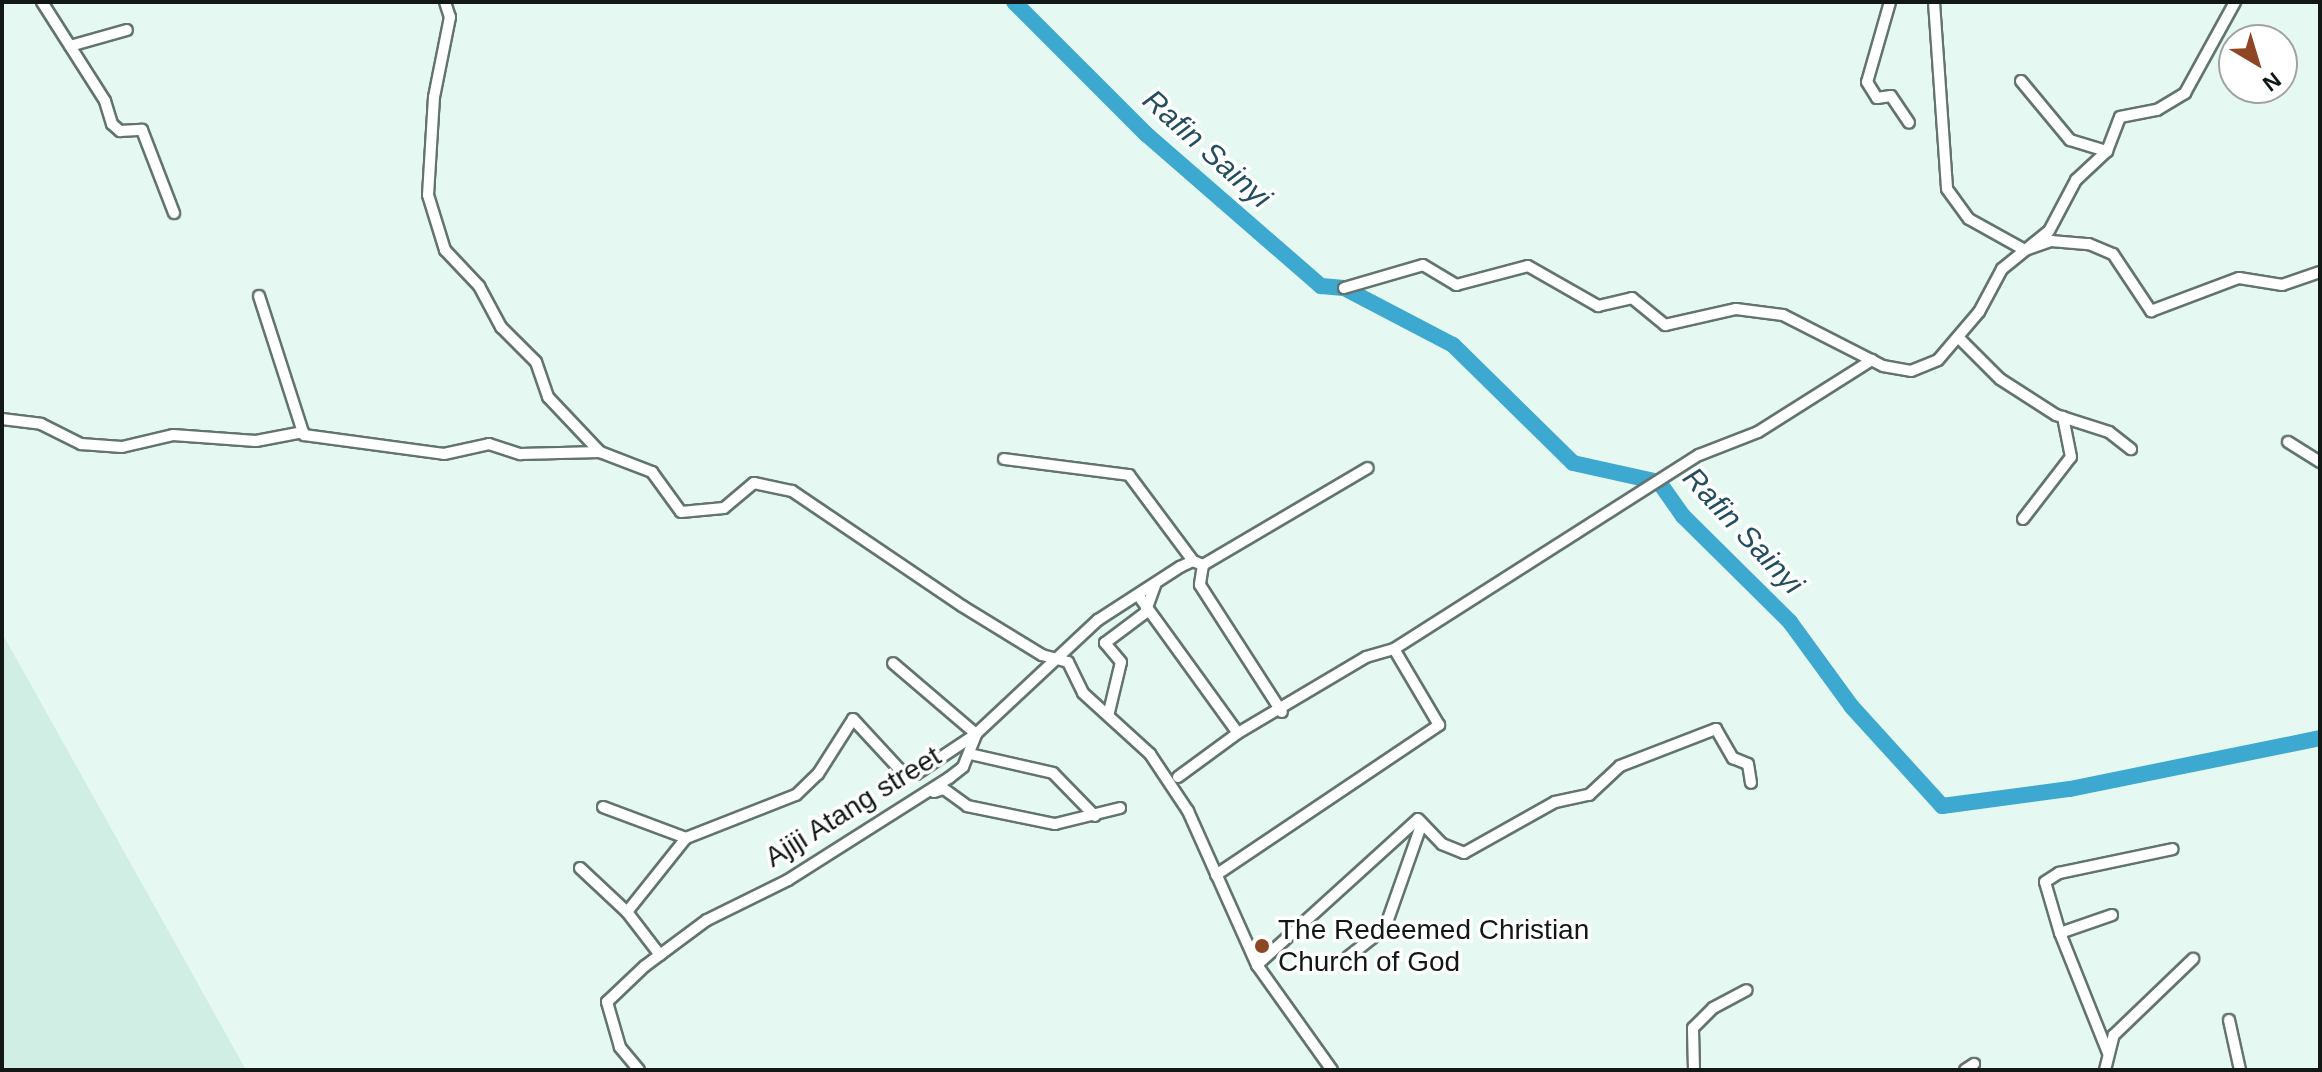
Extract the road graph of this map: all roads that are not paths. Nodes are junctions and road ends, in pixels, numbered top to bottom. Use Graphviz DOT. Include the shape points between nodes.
graph roads {
  1 [pos="42,2"];
  2 [pos="445,2"];
  3 [pos="1890,2"];
  4 [pos="1934,2"];
  5 [pos="2235,2"];
  6 [pos="127,30"];
  7 [pos="70,46"];
  8 [pos="2021,81"];
  9 [pos="1909,123"];
  10 [pos="2107,151"];
  11 [pos="174,213"];
  12 [pos="2025,250"];
  13 [pos="2320,272"];
  14 [pos="1344,288"];
  15 [pos="259,296"];
  16 [pos="1958,337"];
  17 [pos="1872,360"];
  18 [pos="2063,417"];
  19 [pos="2,419"];
  20 [pos="303,432"];
  21 [pos="2288,442"];
  22 [pos="2131,449"];
  23 [pos="600,452"];
  24 [pos="1004,459"];
  25 [pos="2320,462"];
  26 [pos="1368,468"];
  27 [pos="2023,519"];
  28 [pos="1198,563"];
  29 [pos="1155,585"];
  30 [pos="1138,595"];
  31 [pos="1145,613"];
  32 [pos="1394,649"];
  33 [pos="1055,660"];
  34 [pos="893,663"];
  35 [pos="1109,712"];
  36 [pos="1282,712"];
  37 [pos="1238,733"];
  38 [pos="976,734"];
  39 [pos="970,754"];
  40 [pos="1178,777"];
  41 [pos="1751,783"];
  42 [pos="920,795"];
  43 [pos="603,807"];
  44 [pos="1120,808"];
  45 [pos="1095,816"];
  46 [pos="1422,823"];
  47 [pos="686,838"];
  48 [pos="2173,849"];
  49 [pos="580,868"];
  50 [pos="1216,875"];
  51 [pos="627,912"];
  52 [pos="2112,915"];
  53 [pos="2060,933"];
  54 [pos="660,955"];
  55 [pos="1348,957"];
  56 [pos="2193,959"];
  57 [pos="1257,965"];
  58 [pos="1747,990"];
  59 [pos="2229,1020"];
  60 [pos="2108,1053"];
  61 [pos="639,1070"];
  62 [pos="1332,1070"];
  63 [pos="1694,1070"];
  64 [pos="2105,1070"];
  65 [pos="2240,1070"];
  1 -- 7 [label="street"];
  2 -- 23 [label="street" via="450,17 434,97 428,195 445,250 479,286 501,327 536,362 548,397"];
  3 -- 9 [label="street" via="1867,82 1877,98 1891,96"];
  4 -- 12 [label="street" via="1947,189 1969,219"];
  5 -- 10 [label="street" via="2185,93 2157,110 2120,117"];
  6 -- 7 [label="street"];
  7 -- 11 [label="street" via="112,124 120,131 142,130"];
  8 -- 10 [label="street" via="2070,140"];
  10 -- 12 [label="street" via="2076,180 2049,231"];
  12 -- 13 [label="street" via="2051,241 2089,244 2113,254 2151,311 2239,278 2282,285"];
  12 -- 16 [label="street" via="2002,269"];
  14 -- 17 [label="street" via="1423,265 1456,285 1528,266 1598,306 1632,298 1665,325 1736,309 1783,315"];
  15 -- 20 [label="street"];
  16 -- 17 [label="street" via="1938,360 1911,371"];
  16 -- 18 [label="street" via="2000,379"];
  17 -- 32 [label="street" via="1758,432 1699,455"];
  18 -- 22 [label="street" via="2109,432"];
  18 -- 27 [label="street" via="2071,457"];
  19 -- 20 [label="street" via="41,424 81,444 122,447 173,435 256,441"];
  20 -- 23 [label="street" via="444,454 489,444 520,454"];
  21 -- 25 [label="street"];
  23 -- 33 [label="street" via="652,472 681,512 691,516 724,508 754,483 792,491 962,606"];
  24 -- 28 [label="street" via="1129,475"];
  26 -- 28 [label="street, Ajiji Atang street"];
  28 -- 29 [label="street, Ajiji Atang street"];
  28 -- 36 [label="street" via="1200,585"];
  29 -- 30 [label="street, Ajiji Atang street"];
  29 -- 31 [label="street"];
  30 -- 31 [label="street"];
  30 -- 33 [label="street, Ajiji Atang street"];
  31 -- 35 [label="street" via="1105,643 1121,662"];
  31 -- 37 [label="street"];
  32 -- 36 [label="street" via="1366,657"];
  32 -- 50 [label="street" via="1439,725"];
  33 -- 35 [label="street" via="1068,662 1083,693"];
  33 -- 38 [label="street, Ajiji Atang street"];
  34 -- 38 [label="street"];
  35 -- 50 [label="street" via="1167,780"];
  36 -- 37 [label="street"];
  37 -- 40 [label="street"];
  38 -- 39 [label="street, Ajiji Atang street"];
  38 -- 47 [label="street" via="916,774 904,774 853,719 818,774 796,795"];
  39 -- 42 [label="street, Ajiji Atang street" via="956,773"];
  39 -- 45 [label="street" via="1053,773"];
  41 -- 46 [label="street" via="1748,764 1733,758 1716,729 1620,766 1589,795 1555,802 1464,853 1442,844"];
  42 -- 45 [label="street" via="944,789 967,806 1055,824"];
  42 -- 54 [label="street, Ajiji Atang street" via="788,880 707,920"];
  43 -- 47 [label="street"];
  44 -- 45 [label="street"];
  46 -- 55 [label="street" via="1385,928"];
  46 -- 57 [label="street" via="1418,819 1400,830"];
  47 -- 51 [label="street"];
  48 -- 53 [label="street" via="2059,873 2045,882"];
  49 -- 51 [label="street"];
  50 -- 57 [label="street"];
  51 -- 54 [label="street"];
  52 -- 53 [label="street"];
  53 -- 60 [label="street"];
  54 -- 61 [label="street, Ajiji Atang street" via="607,1002 620,1047"];
  56 -- 60 [label="street" via="2114,1035"];
  57 -- 62 [label="street"];
  58 -- 63 [label="street" via="1713,1008 1693,1028"];
  59 -- 65 [label="street"];
  60 -- 64 [label="street"];
}
